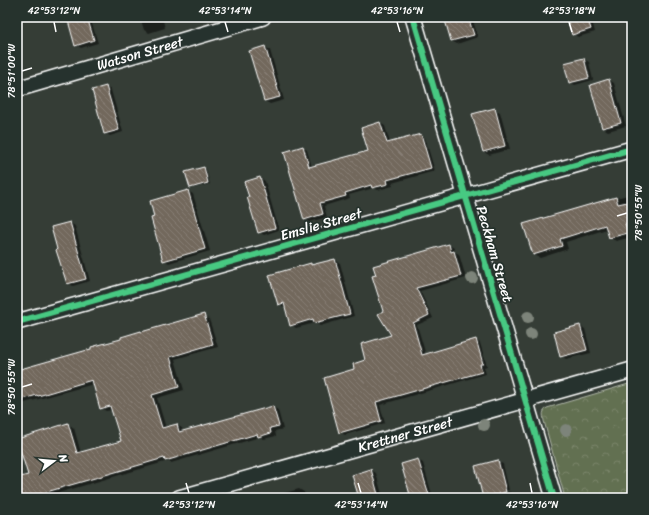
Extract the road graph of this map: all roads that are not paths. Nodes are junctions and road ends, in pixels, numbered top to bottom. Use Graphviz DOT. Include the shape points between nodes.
graph roads {
  1 [pos="263,17"];
  2 [pos="413,17"];
  3 [pos="17,89"];
  4 [pos="632,149"];
  5 [pos="466,196"];
  6 [pos="17,322"];
  7 [pos="632,370"];
  8 [pos="525,400"];
  9 [pos="179,498"];
  10 [pos="554,498"];
  1 -- 3 [label="street, Watson Street"];
  2 -- 5 [label="street, Peckham Street"];
  4 -- 5 [label="street, Emslie Street"];
  5 -- 6 [label="street, Emslie Street"];
  5 -- 8 [label="street, Peckham Street"];
  7 -- 8 [label="street, Krettner Street"];
  8 -- 9 [label="street, Krettner Street"];
  8 -- 10 [label="street, Peckham Street"];
}
